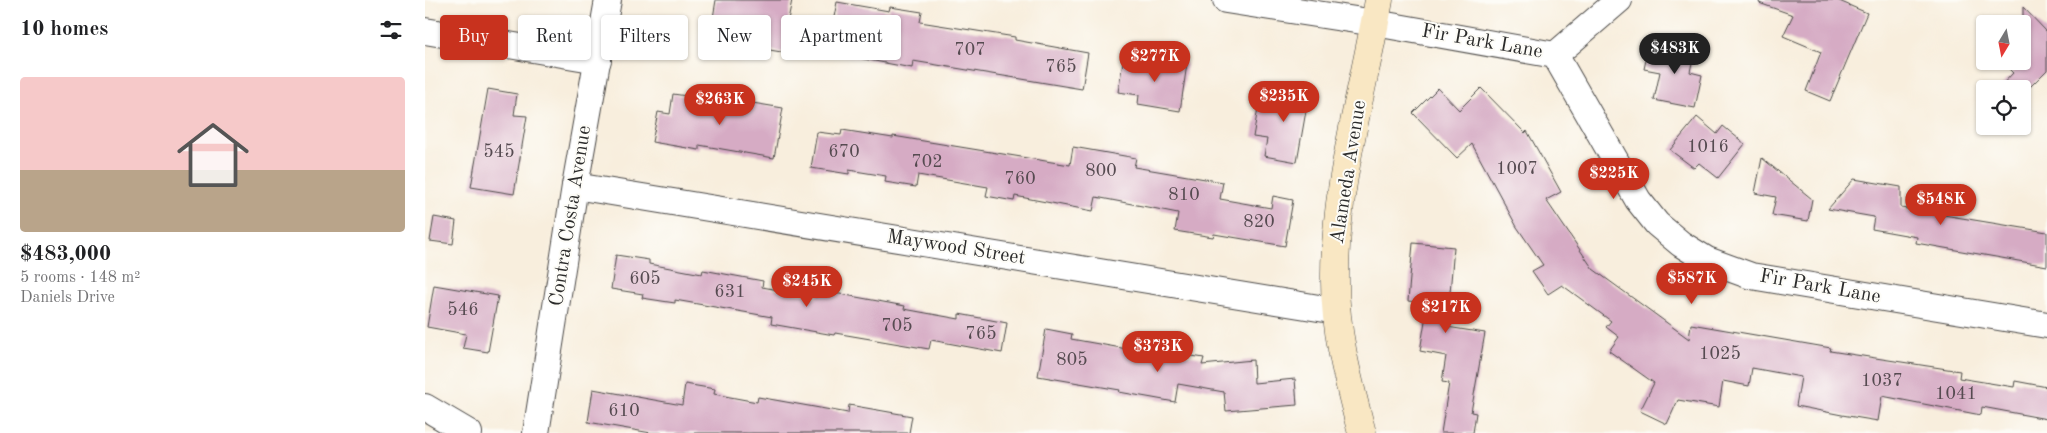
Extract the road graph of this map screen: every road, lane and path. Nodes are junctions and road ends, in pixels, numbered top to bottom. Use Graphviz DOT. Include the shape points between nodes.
graph roads {
  1 [pos="609,0"];
  2 [pos="1226,0"];
  3 [pos="1619,0"];
  4 [pos="1377,12"];
  5 [pos="425,31"];
  6 [pos="1555,56"];
  7 [pos="598,60"];
  8 [pos="575,186"];
  9 [pos="1337,311"];
  10 [pos="2047,325"];
  11 [pos="425,407"];
  12 [pos="469,433"];
  13 [pos="536,433"];
  14 [pos="1362,433"];
  1 -- 7 [label="street, Contra Costa Avenue"];
  2 -- 4 [label="street, Fir Park Lane"];
  3 -- 6 [label="street"];
  4 -- 6 [label="street, Fir Park Lane"];
  4 -- 9 [label="street, Alameda Avenue" via="1342,192 1336,256"];
  5 -- 7 [label="street"];
  6 -- 10 [label="street, Fir Park Lane" via="1638,200 1657,224 1707,260 1751,276"];
  7 -- 8 [label="street, Contra Costa Avenue"];
  8 -- 9 [label="street, Maywood Street"];
  8 -- 13 [label="street, Contra Costa Avenue"];
  9 -- 14 [label="street, Alameda Avenue" via="1340,344"];
  11 -- 12 [label="street"];
}
